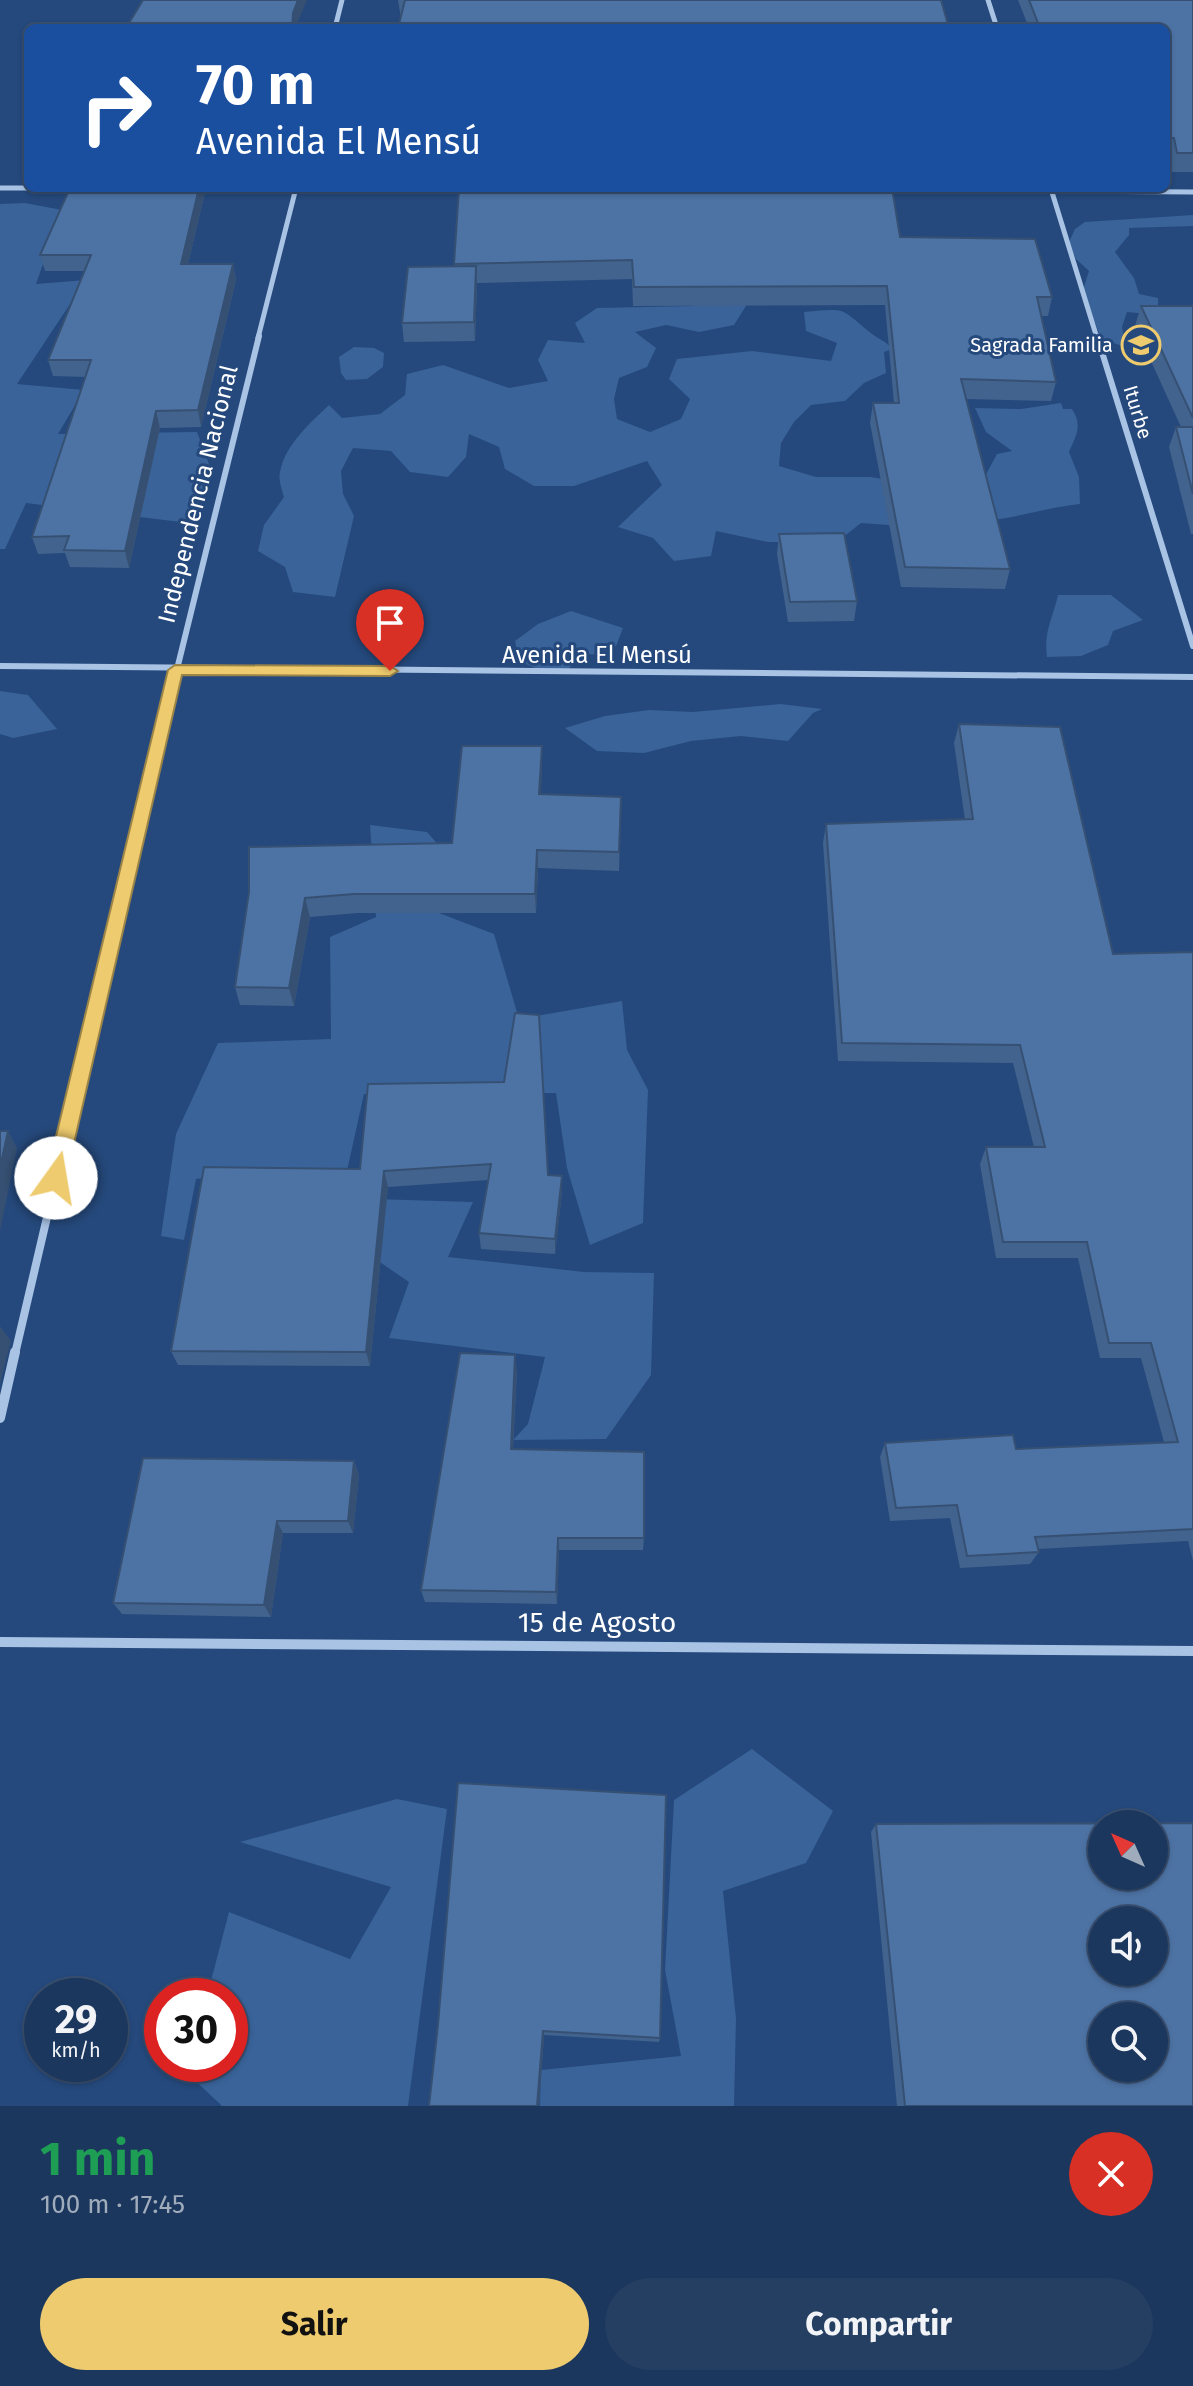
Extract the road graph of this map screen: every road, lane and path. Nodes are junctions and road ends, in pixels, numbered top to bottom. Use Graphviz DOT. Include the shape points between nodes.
graph roads {
  1 [pos="342,0"];
  2 [pos="988,0"];
  3 [pos="336,24"];
  4 [pos="996,24"];
  5 [pos="0,188"];
  6 [pos="24,188"];
  7 [pos="295,192"];
  8 [pos="1053,192"];
  9 [pos="1170,192"];
  10 [pos="1193,192"];
  11 [pos="1193,646"];
  12 [pos="0,666"];
  13 [pos="175,670"];
  14 [pos="1193,677"];
  15 [pos="0,1418"];
  16 [pos="0,1642"];
  17 [pos="1193,1651"];
  1 -- 3 [label="street"];
  2 -- 4 [label="street"];
  5 -- 6 [label="street"];
  7 -- 13 [label="street, Independencia Nacional"];
  8 -- 11 [label="street, Iturbe"];
  9 -- 10 [label="street"];
  12 -- 13 [label="street, Avenida El Mensú"];
  13 -- 14 [label="street, Avenida El Mensú"];
  13 -- 15 [label="street, Independencia Nacional"];
  16 -- 17 [label="street, 15 de Agosto"];
}
